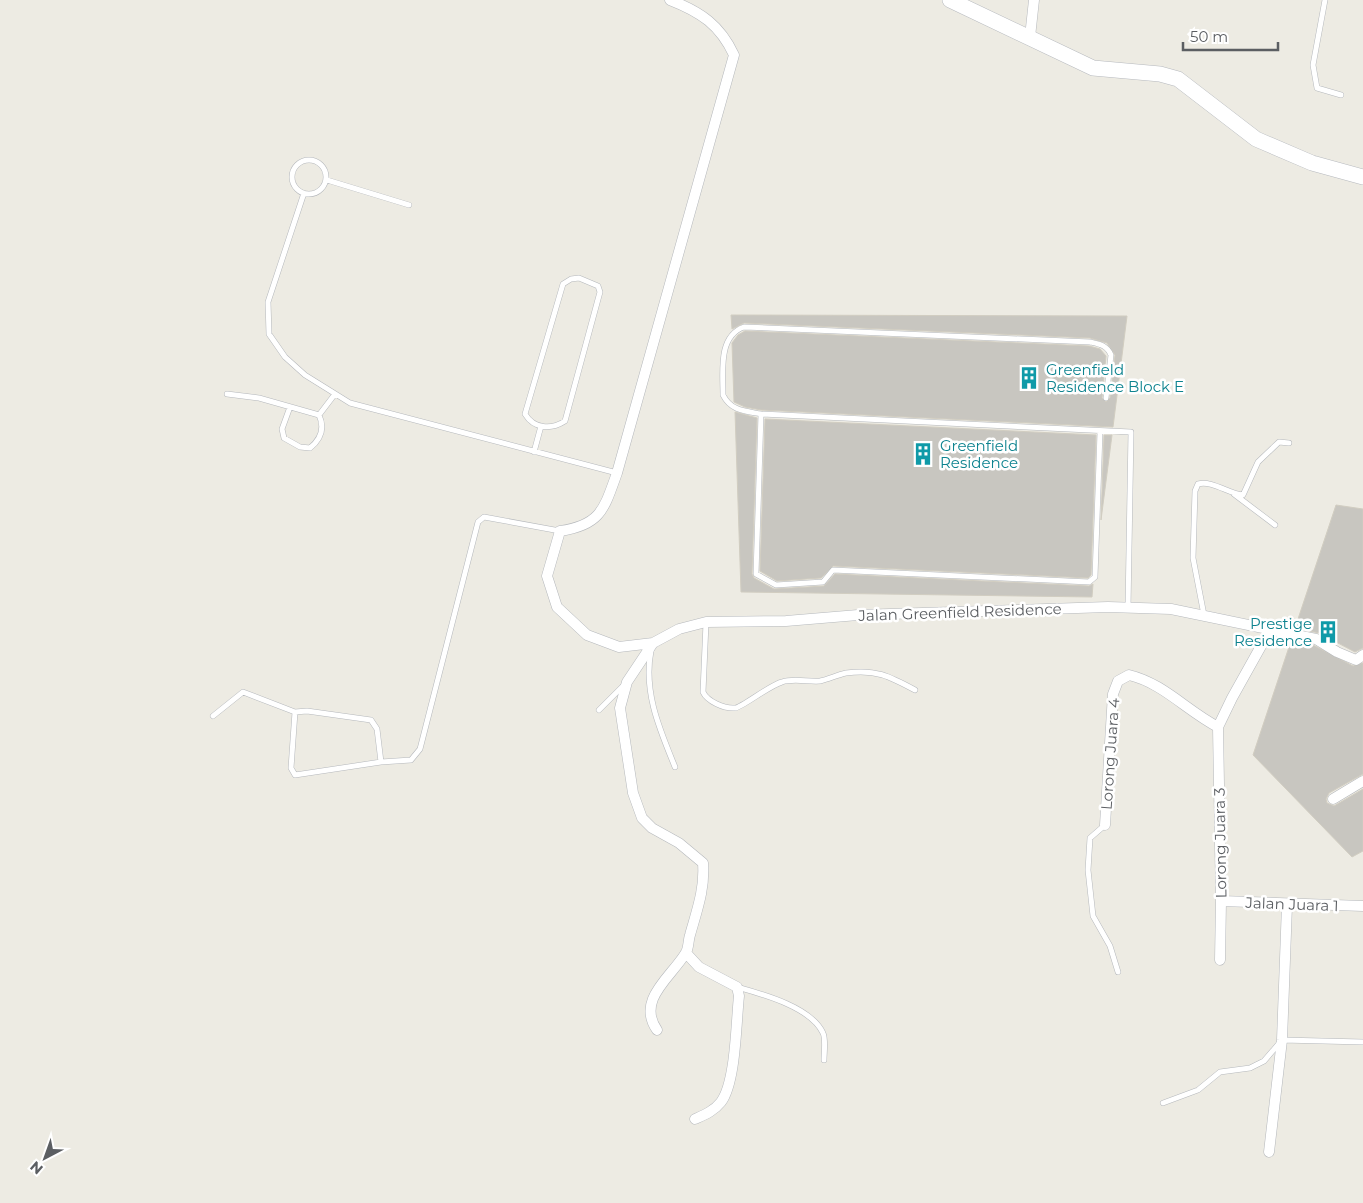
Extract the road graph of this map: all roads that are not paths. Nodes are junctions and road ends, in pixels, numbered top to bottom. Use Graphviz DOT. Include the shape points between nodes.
graph roads {
  1 [pos="670,0"];
  2 [pos="950,0"];
  3 [pos="1034,0"];
  4 [pos="1325,0"];
  5 [pos="1030,37"];
  6 [pos="1341,95"];
  7 [pos="1363,177"];
  8 [pos="327,180"];
  9 [pos="304,193"];
  10 [pos="409,205"];
  11 [pos="227,394"];
  12 [pos="335,394"];
  13 [pos="1106,398"];
  14 [pos="290,407"];
  15 [pos="761,414"];
  16 [pos="319,415"];
  17 [pos="540,426"];
  18 [pos="1100,432"];
  19 [pos="1289,443"];
  20 [pos="534,452"];
  21 [pos="617,474"];
  22 [pos="1234,494"];
  23 [pos="1276,525"];
  24 [pos="560,531"];
  25 [pos="1128,608"];
  26 [pos="1204,616"];
  27 [pos="706,622"];
  28 [pos="1270,630"];
  29 [pos="653,643"];
  30 [pos="1363,655"];
  31 [pos="627,682"];
  32 [pos="915,690"];
  33 [pos="599,710"];
  34 [pos="295,712"];
  35 [pos="213,716"];
  36 [pos="1218,727"];
  37 [pos="381,762"];
  38 [pos="675,767"];
  39 [pos="1363,781"];
  40 [pos="1333,799"];
  41 [pos="1105,825"];
  42 [pos="1221,901"];
  43 [pos="1287,905"];
  44 [pos="1363,906"];
  45 [pos="686,953"];
  46 [pos="1220,960"];
  47 [pos="1118,972"];
  48 [pos="737,987"];
  49 [pos="657,1030"];
  50 [pos="1282,1040"];
  51 [pos="1363,1042"];
  52 [pos="824,1060"];
  53 [pos="1163,1103"];
  54 [pos="695,1119"];
  55 [pos="1269,1152"];
  1 -- 21 [label="street" via="692,8 726,37 734,56"];
  2 -- 5 [label="main road"];
  3 -- 5 [label="street"];
  4 -- 6 [label="lane" via="1314,73 1317,88"];
  5 -- 7 [label="main road" via="1092,68 1160,74 1178,80 1256,139 1312,164"];
  8 -- 9 [label="lane" via="314,194"];
  8 -- 9 [label="lane" via="326,170 319,162 310,159 300,161 292,179 296,188"];
  8 -- 10 [label="lane"];
  9 -- 12 [label="lane" via="268,302 269,334 285,358"];
  11 -- 14 [label="lane" via="259,398"];
  12 -- 16 [label="lane"];
  12 -- 20 [label="lane" via="350,403"];
  13 -- 15 [label="lane" via="1111,354 1101,344 744,327 735,330 726,342 724,395 726,401 738,410"];
  14 -- 16 [label="lane"];
  14 -- 16 [label="lane" via="282,429 284,438 300,447 310,448 321,435 323,423"];
  15 -- 18 [label="lane"];
  15 -- 18 [label="lane" via="756,574 776,585 823,582 833,570 1089,582 1095,577"];
  17 -- 17 [label="lane" via="558,425 565,421 600,292 598,286 590,281 579,278 563,284 525,414 529,421"];
  17 -- 20 [label="lane"];
  18 -- 25 [label="lane" via="1131,432"];
  19 -- 22 [label="lane" via="1280,442 1270,449 1258,462 1244,494"];
  20 -- 21 [label="lane"];
  21 -- 24 [label="street" via="606,505 592,520 580,528"];
  22 -- 23 [label="lane"];
  22 -- 26 [label="lane" via="1204,482 1198,484 1195,491 1193,558"];
  24 -- 29 [label="street" via="546,576 557,607 587,635 619,647"];
  24 -- 37 [label="lane" via="481,518 420,749 412,760"];
  25 -- 26 [label="street, Jalan Greenfield Residence" via="1171,609"];
  25 -- 27 [label="street, Jalan Greenfield Residence"];
  26 -- 28 [label="street, Jalan Greenfield Residence"];
  27 -- 29 [label="street, Jalan Greenfield Residence" via="679,629"];
  27 -- 32 [label="lane" via="703,692 709,700 728,707 739,707 782,682 821,681 844,673 886,674"];
  28 -- 30 [label="street, Jalan Greenfield Residence" via="1316,640 1356,660"];
  28 -- 36 [label="street"];
  29 -- 31 [label="street"];
  29 -- 38 [label="lane" via="648,684 657,721"];
  31 -- 33 [label="lane"];
  31 -- 45 [label="street" via="620,708 633,793 642,818 703,863 701,896"];
  34 -- 35 [label="lane" via="243,692"];
  34 -- 37 [label="lane" via="371,720 377,729"];
  34 -- 37 [label="lane" via="291,768 295,775"];
  36 -- 41 [label="street, Lorong Juara 4" via="1146,679 1128,674 1118,681 1113,694"];
  36 -- 42 [label="street, Lorong Juara 3"];
  39 -- 40 [label="street"];
  41 -- 47 [label="lane" via="1090,838 1090,897 1093,916 1110,946"];
  42 -- 43 [label="street, Jalan Juara 1"];
  42 -- 46 [label="street, Lorong Juara 3"];
  43 -- 44 [label="street, Jalan Juara 1"];
  43 -- 50 [label="street"];
  45 -- 48 [label="street" via="699,967"];
  45 -- 49 [label="street" via="668,973 650,1007 650,1021"];
  48 -- 52 [label="lane" via="767,995 805,1013 823,1033"];
  48 -- 54 [label="street" via="739,996 730,1077 716,1108"];
  50 -- 51 [label="lane"];
  50 -- 53 [label="lane" via="1264,1061 1250,1068 1220,1072 1198,1090"];
  50 -- 55 [label="street"];
}
